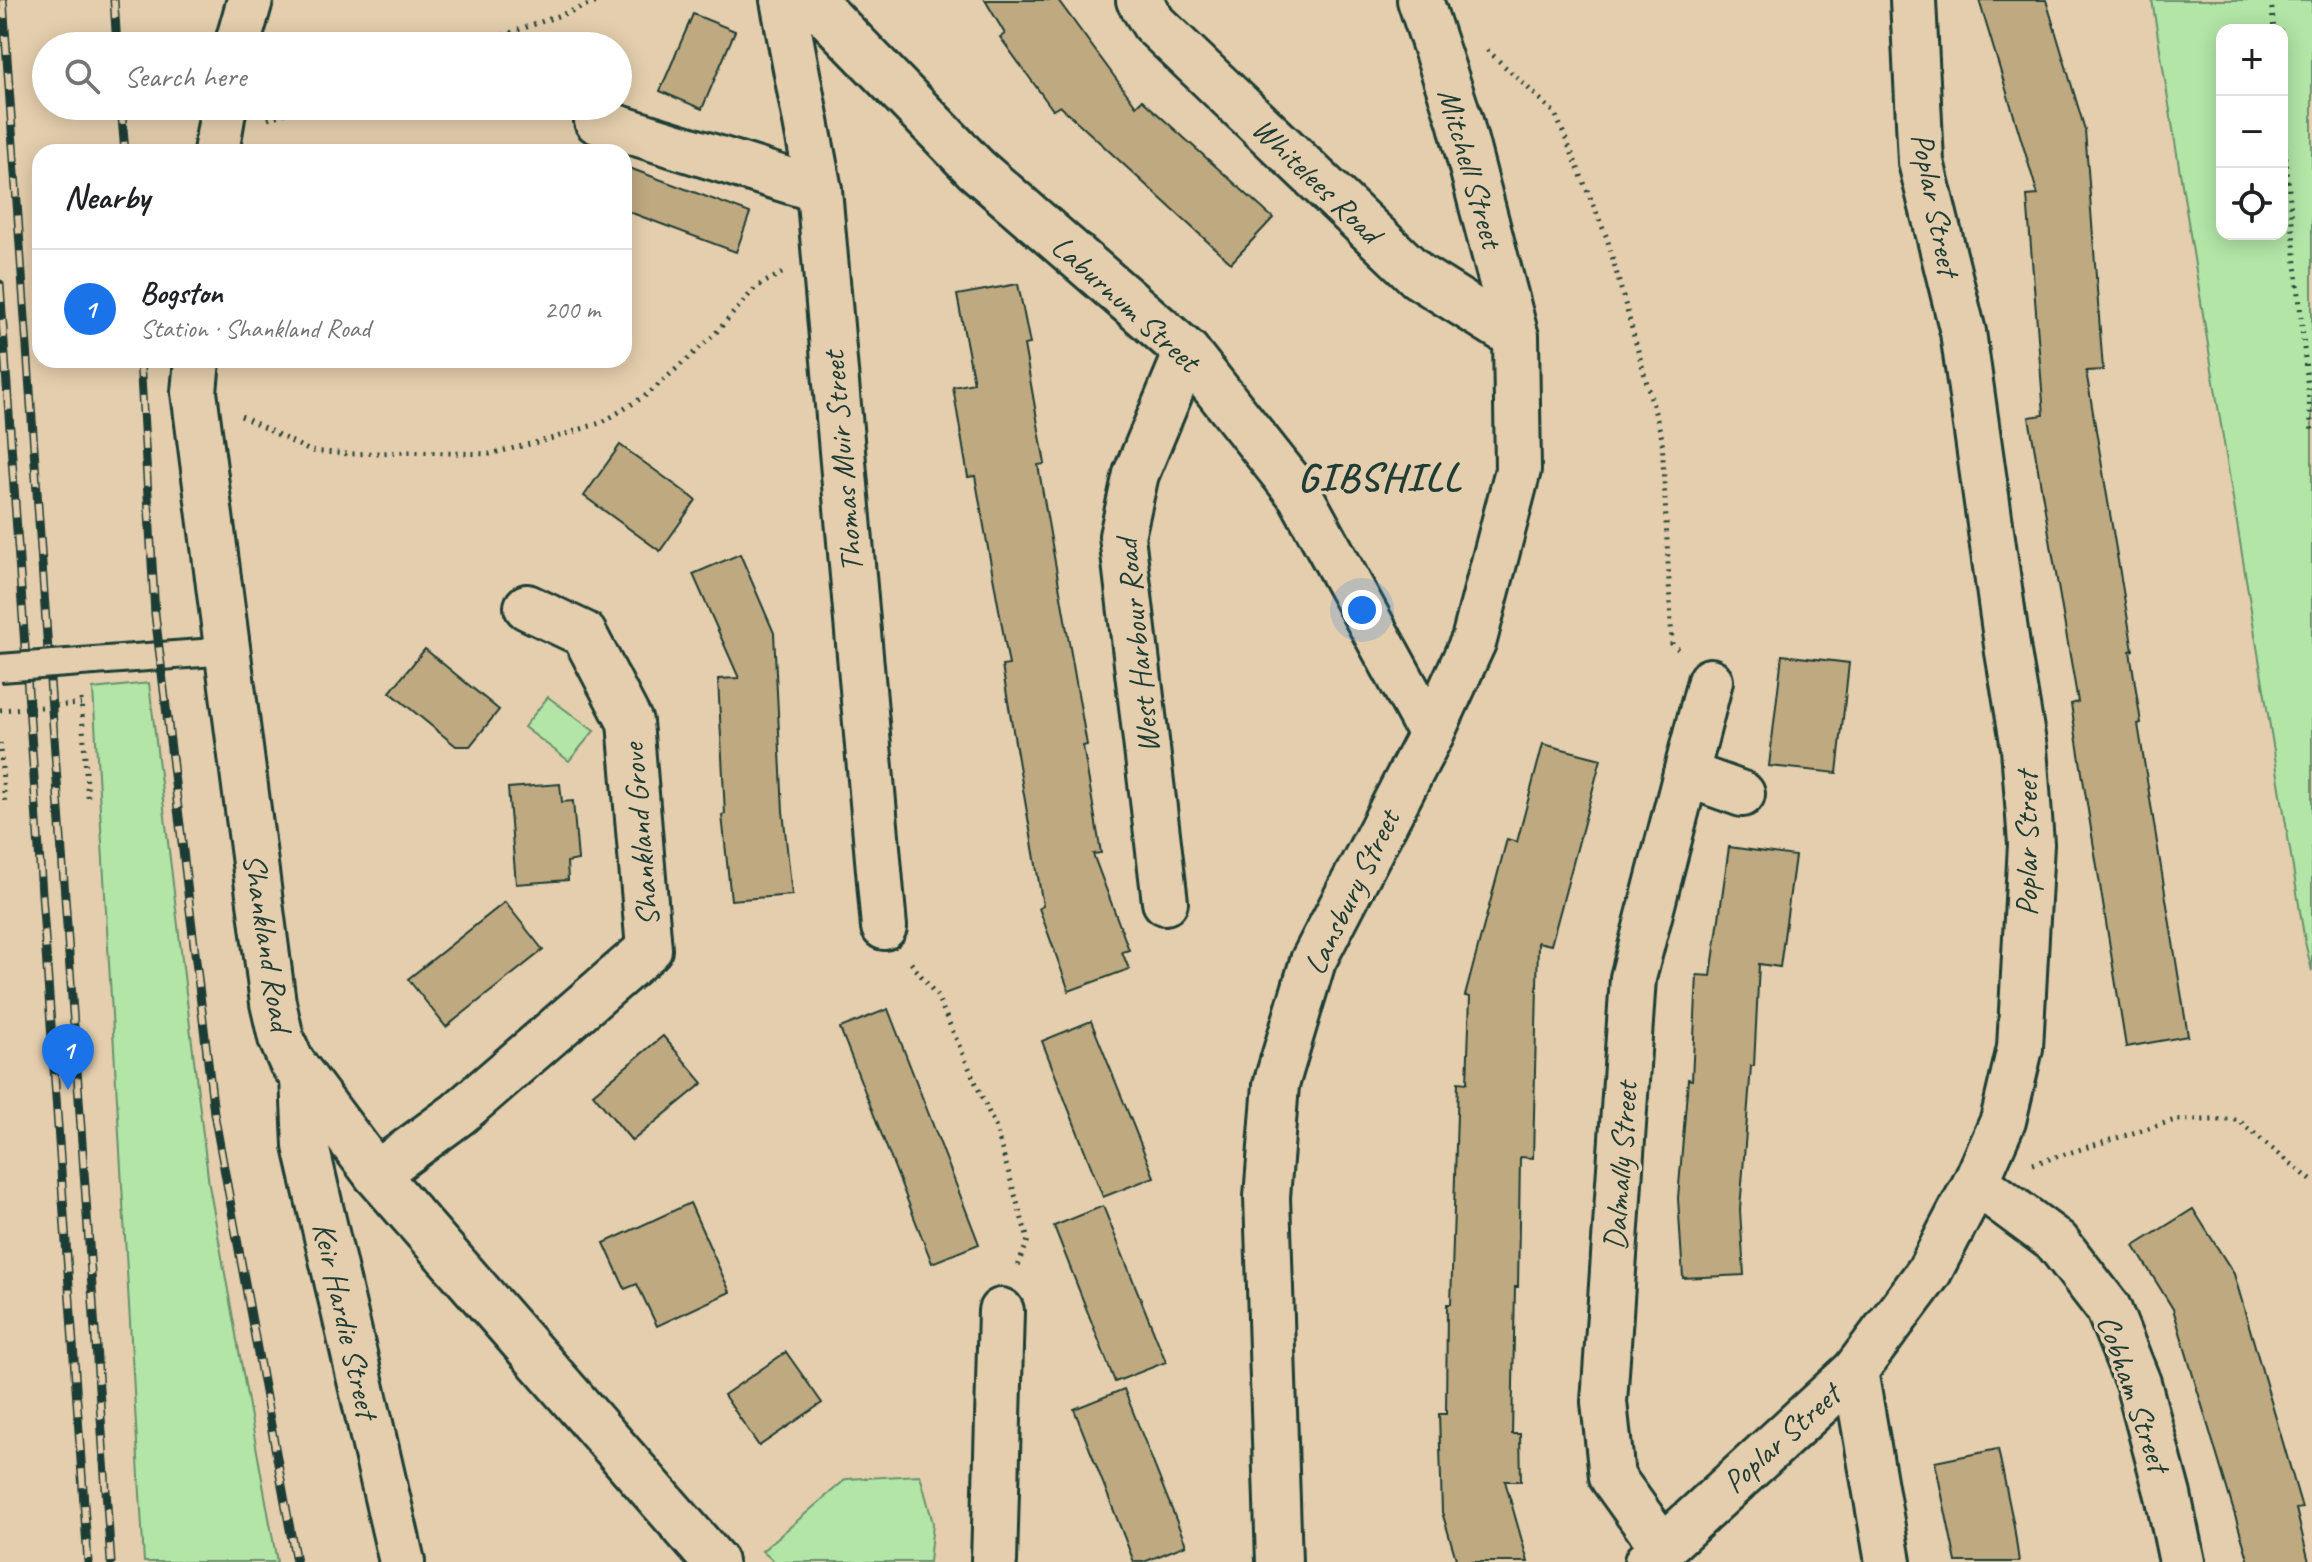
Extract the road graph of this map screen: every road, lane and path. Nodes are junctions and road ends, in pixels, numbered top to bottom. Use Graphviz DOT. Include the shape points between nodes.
graph roads {
  1 [pos="250,0"];
  2 [pos="603,0"];
  3 [pos="783,0"];
  4 [pos="812,0"];
  5 [pos="1139,0"];
  6 [pos="1913,0"];
  7 [pos="2271,0"];
  8 [pos="1426,18"];
  9 [pos="2273,24"];
  10 [pos="241,32"];
  11 [pos="513,32"];
  12 [pos="222,120"];
  13 [pos="597,121"];
  14 [pos="217,144"];
  15 [pos="2287,168"];
  16 [pos="819,190"];
  17 [pos="777,274"];
  18 [pos="1516,337"];
  19 [pos="1187,352"];
  20 [pos="195,376"];
  21 [pos="2312,432"];
  22 [pos="527,607"];
  23 [pos="228,651"];
  24 [pos="0,668"];
  25 [pos="1710,681"];
  26 [pos="0,710"];
  27 [pos="1431,734"];
  28 [pos="0,743"];
  29 [pos="1686,774"];
  30 [pos="1742,794"];
  31 [pos="88,800"];
  32 [pos="5,806"];
  33 [pos="1165,902"];
  34 [pos="884,927"];
  35 [pos="303,1077"];
  36 [pos="376,1174"];
  37 [pos="2312,1181"];
  38 [pos="1976,1182"];
  39 [pos="1001,1311"];
  40 [pos="1855,1371"];
  41 [pos="1655,1555"];
  42 [pos="402,1562"];
  43 [pos="715,1562"];
  44 [pos="994,1562"];
  45 [pos="1279,1562"];
  46 [pos="1888,1562"];
  47 [pos="2182,1562"];
  1 -- 10 [label="street"];
  2 -- 11 [label="path"];
  3 -- 16 [label="street, Thomas Muir Street"];
  4 -- 19 [label="street, Laburnum Street" via="976,169"];
  5 -- 18 [label="street, Whitelees Road" via="1154,24 1418,276"];
  6 -- 38 [label="street, Poplar Street" via="1921,162 1963,332 2024,748 2031,844 2020,1048 2003,1121"];
  7 -- 9 [label="path"];
  8 -- 18 [label="street, Mitchell Street" via="1460,121"];
  8 -- 25 [label="path" via="1484,48 1555,113 1607,238 1662,438 1672,644"];
  12 -- 14 [label="street"];
  13 -- 16 [label="street"];
  15 -- 21 [label="path"];
  16 -- 34 [label="street, Thomas Muir Street"];
  17 -- 20 [label="path" via="756,287 714,335 648,394 603,422 490,454 310,451"];
  18 -- 27 [label="street, Lansbury Street" via="1518,470 1474,640"];
  19 -- 27 [label="street, Laburnum Street" via="1300,495"];
  19 -- 33 [label="street, West Harbour Road" via="1136,474 1122,536"];
  20 -- 23 [label="street, Shankland Road"];
  22 -- 36 [label="street, Shankland Grove" via="584,634 630,722 649,949 458,1114"];
  23 -- 24 [label="lane, bridge"];
  23 -- 35 [label="street, Shankland Road" via="273,1003 281,1038"];
  25 -- 29 [label="street, Dalmally Street"];
  26 -- 31 [label="path, bridge" via="81,704"];
  27 -- 45 [label="street, Lansbury Street" via="1313,961 1276,1085 1267,1197"];
  28 -- 32 [label="path"];
  29 -- 30 [label="street"];
  29 -- 41 [label="street, Dalmally Street" via="1633,978 1604,1402 1612,1477"];
  34 -- 39 [label="path" via="937,996 995,1126 1028,1240"];
  35 -- 36 [label="street, Shankland Road"];
  35 -- 42 [label="street, Keir Hardie Street" via="306,1146"];
  36 -- 43 [label="street, Shankland Road"];
  37 -- 38 [label="path" via="2238,1120 2175,1120"];
  38 -- 40 [label="street, Poplar Street" via="1929,1272"];
  38 -- 47 [label="street, Cobham Street" via="2057,1242 2108,1308 2138,1383"];
  39 -- 44 [label="street"];
  40 -- 41 [label="street, Poplar Street"];
  40 -- 46 [label="street"];
}
